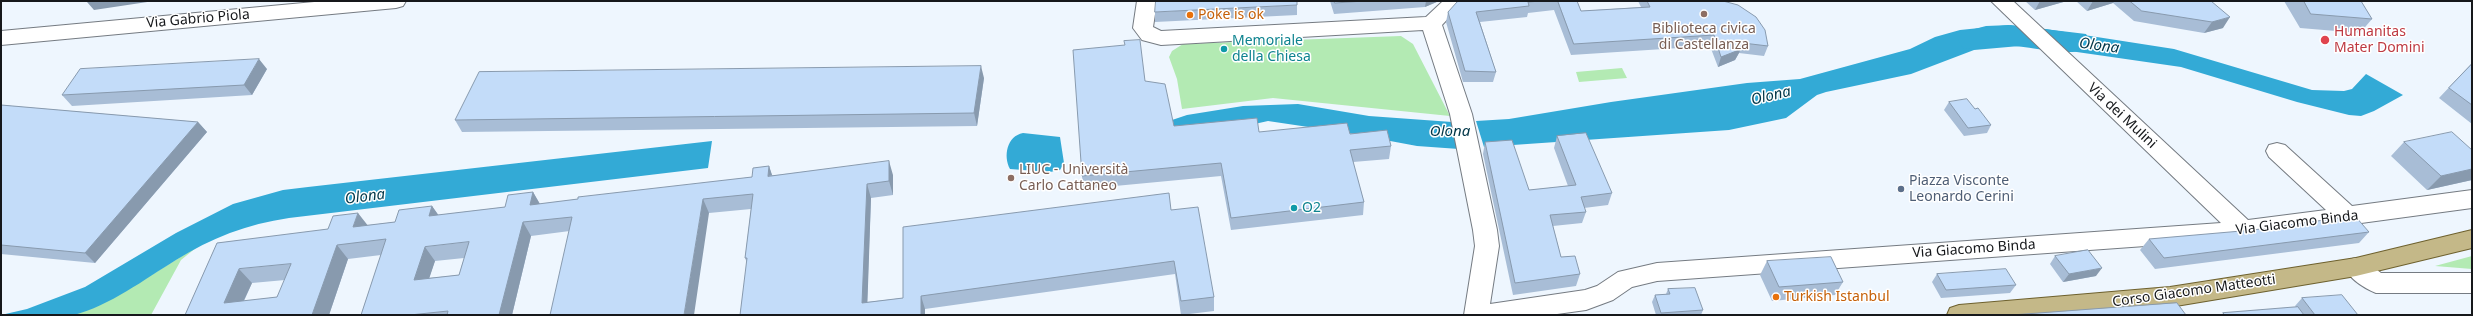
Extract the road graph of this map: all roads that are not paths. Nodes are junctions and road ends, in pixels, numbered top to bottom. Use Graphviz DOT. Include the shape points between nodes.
graph roads {
  1 [pos="396,1"];
  2 [pos="1147,1"];
  3 [pos="1473,1"];
  4 [pos="2001,1"];
  5 [pos="352,3"];
  6 [pos="1431,23"];
  7 [pos="1,38"];
  8 [pos="2277,151"];
  9 [pos="2472,199"];
  10 [pos="2347,216"];
  11 [pos="2243,230"];
  12 [pos="2472,239"];
  13 [pos="2356,267"];
  14 [pos="2472,283"];
  15 [pos="2176,306"];
  16 [pos="1476,315"];
  17 [pos="1482,315"];
  18 [pos="1959,315"];
  1 -- 5 [label="street, Via Gabrio Piola"];
  2 -- 6 [label="street" via="1144,28 1154,38"];
  3 -- 6 [label="street" via="1449,6"];
  4 -- 11 [label="street, Via dei Mulini"];
  5 -- 7 [label="street, Via Gabrio Piola"];
  6 -- 16 [label="street" via="1461,114 1487,246"];
  8 -- 10 [label="street"];
  9 -- 10 [label="street, Via Giacomo Binda"];
  10 -- 11 [label="street, Via Giacomo Binda"];
  11 -- 17 [label="street, Via Giacomo Binda" via="1657,272 1626,279 1605,293 1586,300"];
  12 -- 13 [label="main road, Corso Giacomo Matteotti"];
  13 -- 14 [label="street" via="2376,283"];
  13 -- 15 [label="main road, Corso Giacomo Matteotti"];
  15 -- 18 [label="main road, Corso Giacomo Matteotti"];
}
